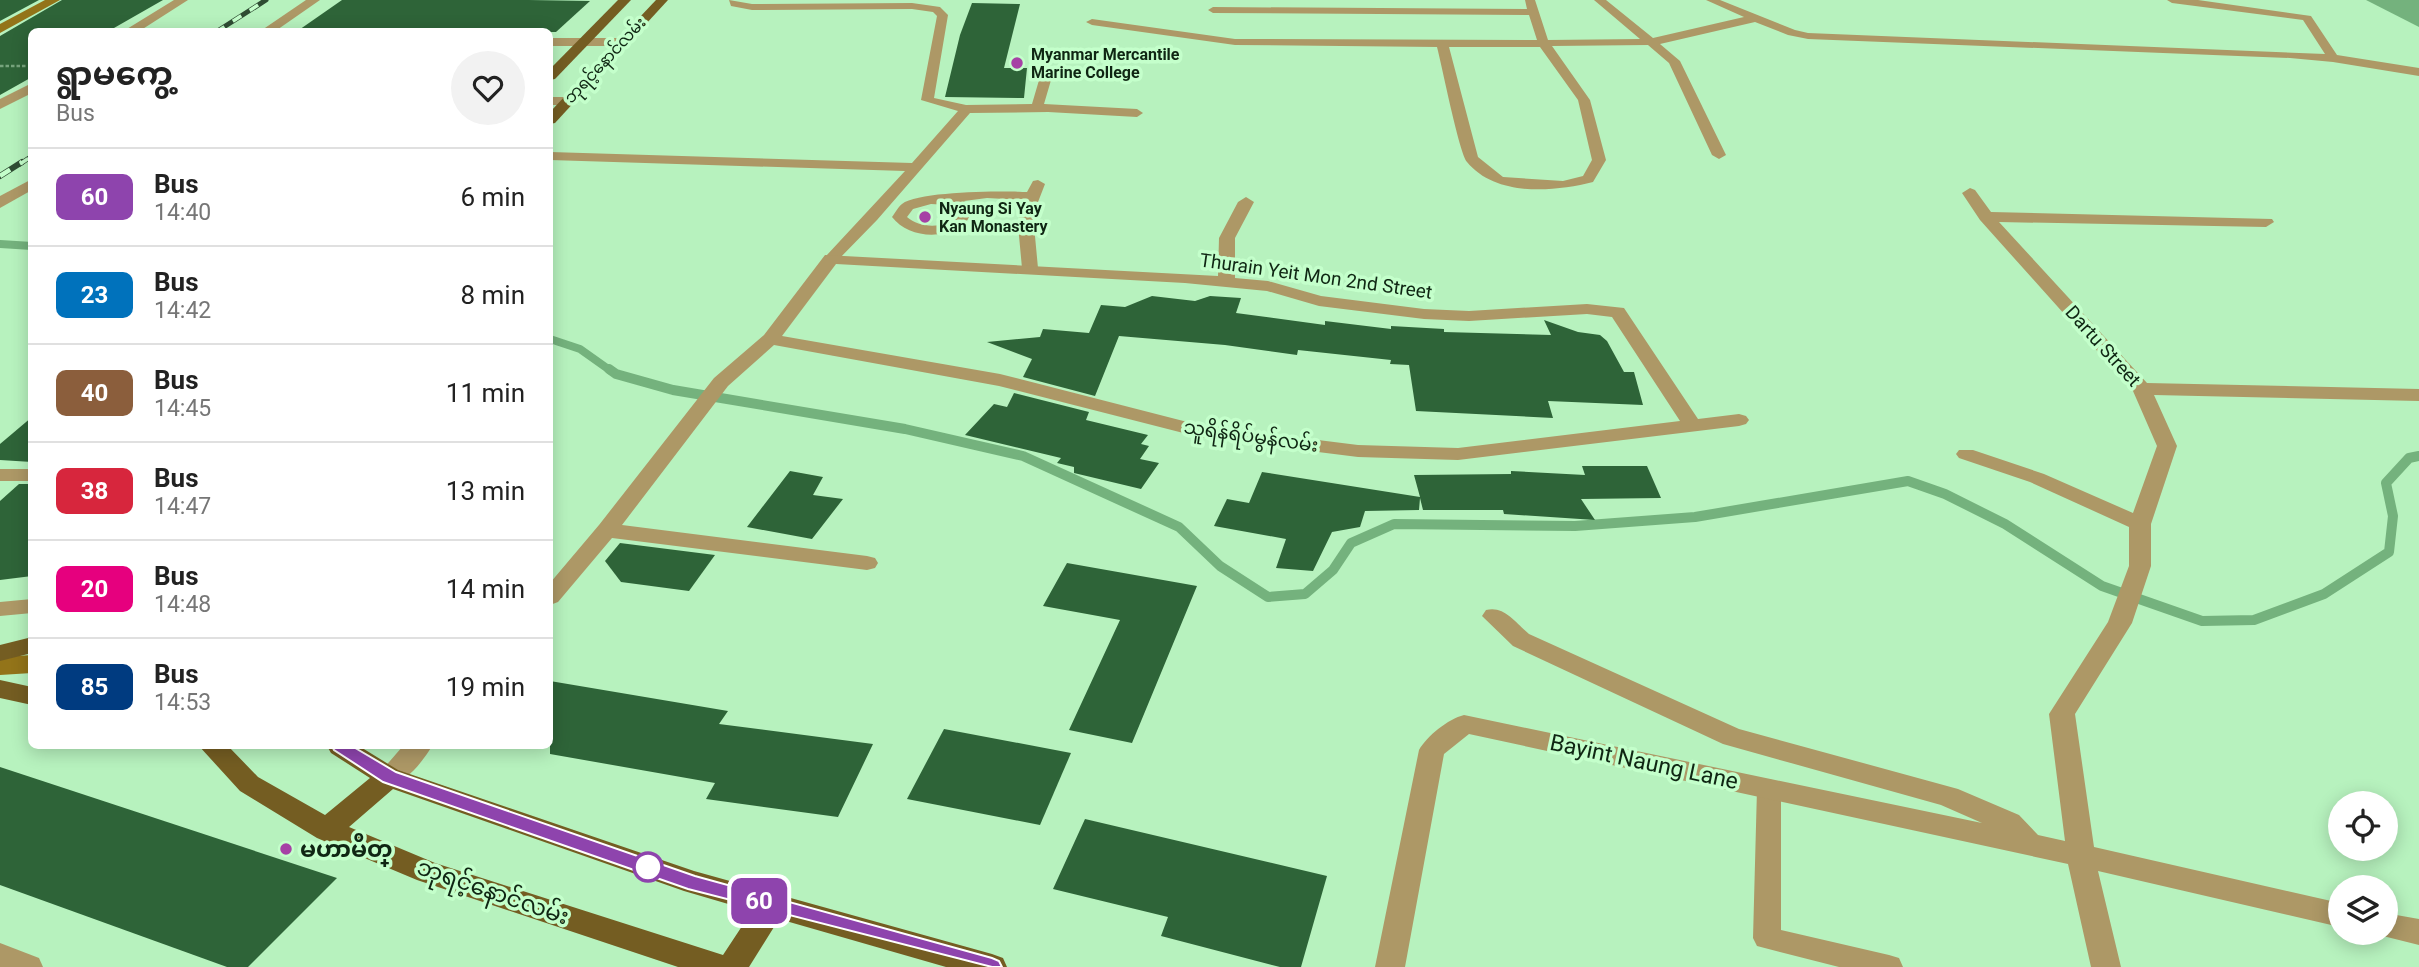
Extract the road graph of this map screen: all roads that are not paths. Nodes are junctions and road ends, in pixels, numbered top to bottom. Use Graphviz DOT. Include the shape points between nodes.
graph roads {
  1 [pos="54,0"];
  2 [pos="182,0"];
  3 [pos="314,0"];
  4 [pos="625,0"];
  5 [pos="662,0"];
  6 [pos="734,0"];
  7 [pos="1598,0"];
  8 [pos="1711,0"];
  9 [pos="2172,0"];
  10 [pos="808,3"];
  11 [pos="914,3"];
  12 [pos="1215,5"];
  13 [pos="1532,6"];
  14 [pos="1756,18"];
  15 [pos="1092,22"];
  16 [pos="135,28"];
  17 [pos="271,28"];
  18 [pos="0,29"];
  19 [pos="553,42"];
  20 [pos="583,42"];
  21 [pos="621,42"];
  22 [pos="1235,42"];
  23 [pos="1653,42"];
  24 [pos="1442,44"];
  25 [pos="1544,44"];
  26 [pos="2333,58"];
  27 [pos="1048,70"];
  28 [pos="2419,72"];
  29 [pos="553,73"];
  30 [pos="28,89"];
  31 [pos="553,101"];
  32 [pos="567,101"];
  33 [pos="0,105"];
  34 [pos="1037,108"];
  35 [pos="966,109"];
  36 [pos="1137,113"];
  37 [pos="553,117"];
  38 [pos="1719,155"];
  39 [pos="553,156"];
  40 [pos="914,167"];
  41 [pos="28,186"];
  42 [pos="1970,193"];
  43 [pos="944,200"];
  44 [pos="1246,202"];
  45 [pos="0,204"];
  46 [pos="1986,217"];
  47 [pos="2266,222"];
  48 [pos="831,259"];
  49 [pos="1030,268"];
  50 [pos="1226,282"];
  51 [pos="770,339"];
  52 [pos="2141,389"];
  53 [pos="2419,395"];
  54 [pos="1739,420"];
  55 [pos="1692,425"];
  56 [pos="1966,454"];
  57 [pos="0,475"];
  58 [pos="28,475"];
  59 [pos="2140,524"];
  60 [pos="607,530"];
  61 [pos="867,563"];
  62 [pos="553,593"];
  63 [pos="28,606"];
  64 [pos="0,609"];
  65 [pos="1494,616"];
  66 [pos="28,646"];
  67 [pos="0,653"];
  68 [pos="28,664"];
  69 [pos="0,666"];
  70 [pos="0,689"];
  71 [pos="28,695"];
  72 [pos="215,749"];
  73 [pos="346,749"];
  74 [pos="416,749"];
  75 [pos="389,777"];
  76 [pos="1769,789"];
  77 [pos="327,830"];
  78 [pos="2029,844"];
  79 [pos="2081,857"];
  80 [pos="772,905"];
  81 [pos="2328,912"];
  82 [pos="2398,928"];
  83 [pos="2419,932"];
  84 [pos="0,956"];
  85 [pos="972,964"];
  86 [pos="29,967"];
  87 [pos="716,967"];
  88 [pos="732,967"];
  89 [pos="1390,967"];
  90 [pos="1889,967"];
  91 [pos="2106,967"];
  1 -- 18 [label="main road"];
  2 -- 16 [label="street"];
  3 -- 17 [label="street"];
  4 -- 20 [label="main road, ဘုရင့်နောင်လမ်း"];
  5 -- 21 [label="main road, ဘုရင့်နောင်လမ်း"];
  6 -- 10 [label="lane" via="734,4 751,7"];
  7 -- 23 [label="lane"];
  8 -- 14 [label="lane"];
  9 -- 26 [label="lane" via="2301,16"];
  10 -- 11 [label="lane"];
  11 -- 35 [label="lane" via="943,15 927,100"];
  12 -- 13 [label="lane"];
  12 -- 22 [label="lane" via="1218,33"];
  13 -- 25 [label="lane"];
  14 -- 23 [label="lane"];
  14 -- 26 [label="lane" via="1792,33 1824,37"];
  15 -- 22 [label="lane"];
  19 -- 20 [label="street"];
  20 -- 21 [label="street"];
  20 -- 29 [label="main road, ဘုရင့်နောင်လမ်း"];
  21 -- 32 [label="main road, ဘုရင့်နောင်လမ်း"];
  22 -- 24 [label="lane"];
  23 -- 25 [label="lane"];
  23 -- 38 [label="lane" via="1674,61"];
  24 -- 25 [label="lane"];
  24 -- 25 [label="lane" via="1472,159 1499,181 1563,185 1588,179 1599,160 1584,100"];
  26 -- 28 [label="lane"];
  27 -- 34 [label="lane"];
  30 -- 33 [label="street"];
  31 -- 32 [label="street"];
  32 -- 37 [label="main road, ဘုရင့်နောင်လမ်း"];
  34 -- 35 [label="lane"];
  34 -- 36 [label="lane"];
  35 -- 40 [label="lane"];
  39 -- 40 [label="lane"];
  40 -- 48 [label="lane"];
  41 -- 45 [label="street"];
  42 -- 46 [label="street, Dartu Street"];
  43 -- 49 [label="lane" via="1035,190 1023,219"];
  44 -- 50 [label="street" via="1227,238"];
  46 -- 47 [label="street"];
  46 -- 52 [label="street, Dartu Street"];
  48 -- 49 [label="street, Thurain Yeit Mon 2nd Street"];
  48 -- 51 [label="street"];
  49 -- 50 [label="street, Thurain Yeit Mon 2nd Street"];
  50 -- 55 [label="street, Thurain Yeit Mon 2nd Street" via="1424,314 1618,312"];
  51 -- 55 [label="street, သူရိန်ရိပ်မွန်လမ်း" via="1000,380 1199,431 1358,451 1458,454"];
  51 -- 60 [label="street" via="721,382"];
  52 -- 53 [label="street"];
  52 -- 59 [label="street, Dartu Street" via="2167,446"];
  54 -- 55 [label="street, သူရိန်ရိပ်မွန်လမ်း"];
  56 -- 59 [label="street" via="2037,478"];
  57 -- 58 [label="lane"];
  59 -- 79 [label="street, Dartu Street" via="2140,566 2120,623 2062,714"];
  60 -- 61 [label="street"];
  60 -- 62 [label="street"];
  63 -- 64 [label="lane"];
  65 -- 78 [label="street" via="1521,640 1732,737 1948,796 2009,823"];
  66 -- 67 [label="main road"];
  68 -- 69 [label="main road"];
  70 -- 71 [label="main road"];
  72 -- 77 [label="main road, ဘုရင့်နောင်လမ်း" via="249,784"];
  73 -- 75 [label="main road"];
  74 -- 75 [label="street"];
  75 -- 77 [label="main road"];
  75 -- 80 [label="main road" via="695,883"];
  76 -- 78 [label="street, Bayint Naung Lane"];
  76 -- 89 [label="street, Bayint Naung Lane" via="1464,723 1432,750"];
  76 -- 90 [label="lane" via="1767,938"];
  77 -- 87 [label="main road, ဘုရင့်နောင်လမ်း" via="427,872"];
  78 -- 79 [label="street, Bayint Naung Lane"];
  79 -- 81 [label="street, Bayint Naung Lane"];
  79 -- 91 [label="street"];
  80 -- 85 [label="main road"];
  80 -- 88 [label="main road"];
  82 -- 83 [label="street"];
  84 -- 86 [label="street"];
}
